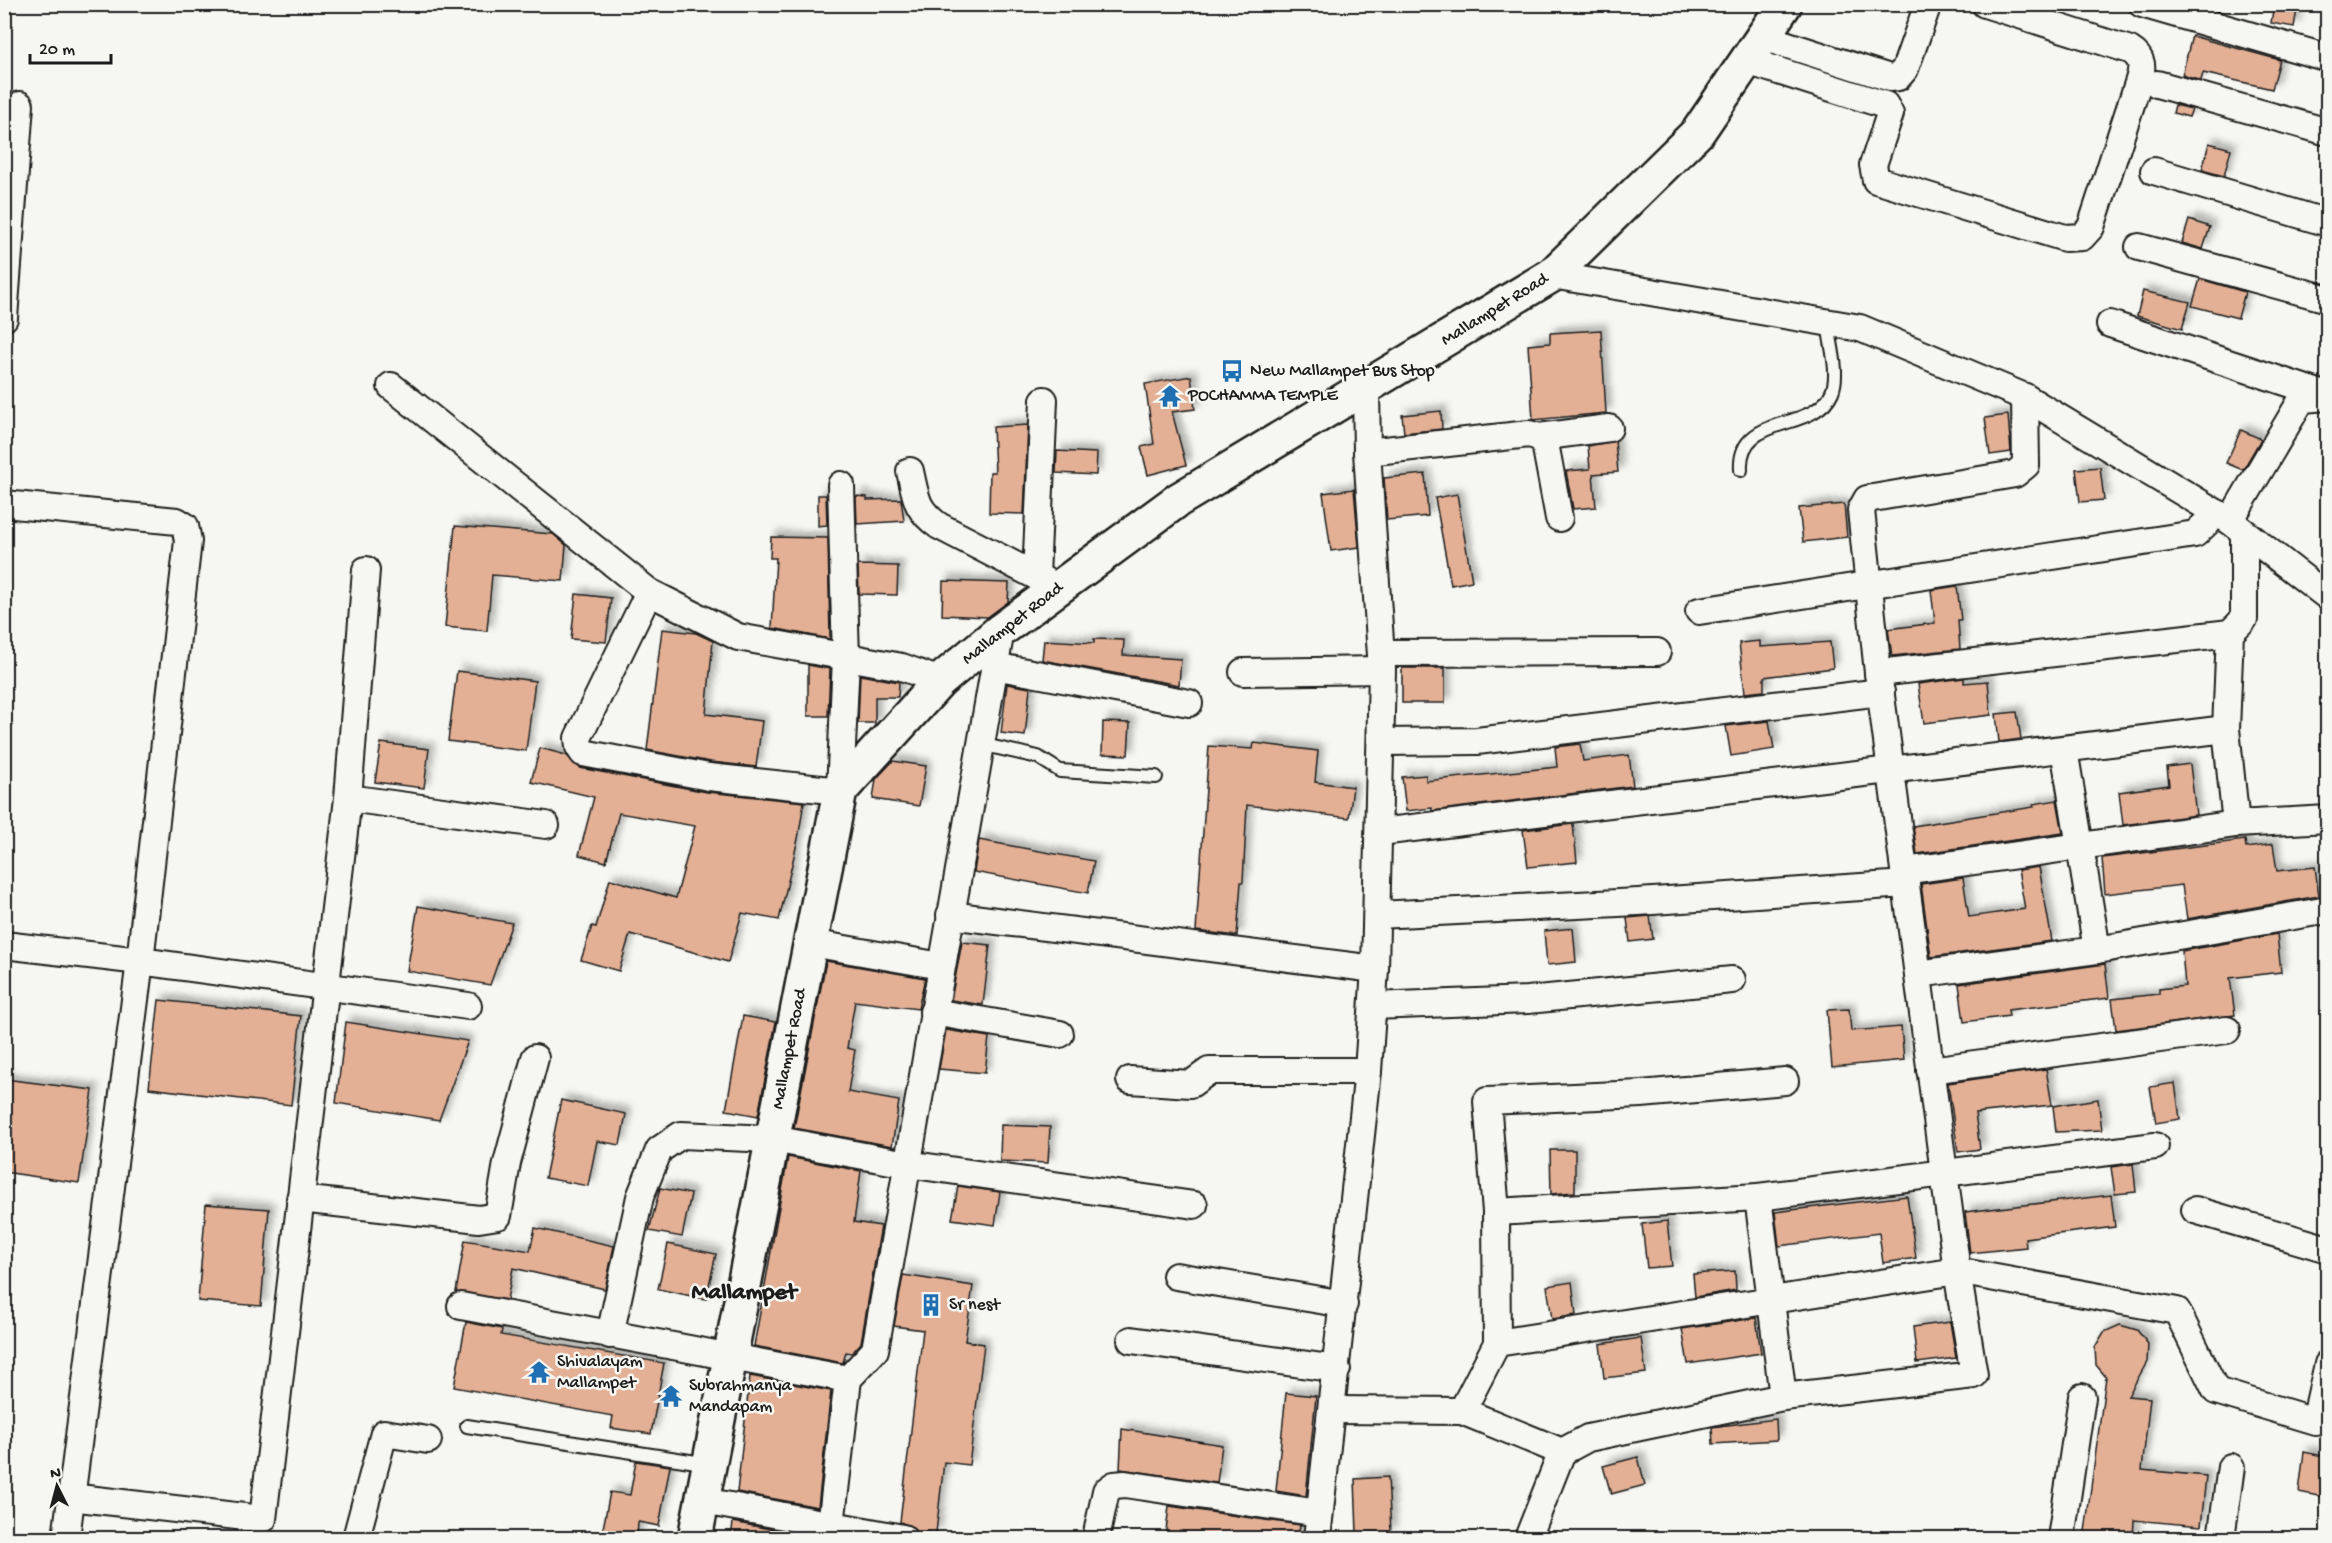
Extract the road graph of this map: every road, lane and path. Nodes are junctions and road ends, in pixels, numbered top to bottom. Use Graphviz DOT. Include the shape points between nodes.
graph roads {
  1 [pos="1785,4"];
  2 [pos="1928,4"];
  3 [pos="1986,4"];
  4 [pos="2153,6"];
  5 [pos="1755,49"];
  6 [pos="2328,58"];
  7 [pos="2157,84"];
  8 [pos="20,105"];
  9 [pos="2328,132"];
  10 [pos="2154,171"];
  11 [pos="2328,223"];
  12 [pos="2139,247"];
  13 [pos="1552,275"];
  14 [pos="2328,299"];
  15 [pos="4,318"];
  16 [pos="1828,323"];
  17 [pos="2110,324"];
  18 [pos="391,386"];
  19 [pos="1366,389"];
  20 [pos="2328,396"];
  21 [pos="2025,397"];
  22 [pos="1044,400"];
  23 [pos="1609,428"];
  24 [pos="1539,437"];
  25 [pos="1367,452"];
  26 [pos="1742,470"];
  27 [pos="910,471"];
  28 [pos="841,485"];
  29 [pos="4,504"];
  30 [pos="1559,518"];
  31 [pos="2230,522"];
  32 [pos="366,570"];
  33 [pos="1047,582"];
  34 [pos="1868,585"];
  35 [pos="649,592"];
  36 [pos="2328,597"];
  37 [pos="1699,610"];
  38 [pos="1001,630"];
  39 [pos="2230,633"];
  40 [pos="1657,652"];
  41 [pos="846,658"];
  42 [pos="1382,662"];
  43 [pos="994,666"];
  44 [pos="1242,672"];
  45 [pos="940,681"];
  46 [pos="1880,683"];
  47 [pos="1189,703"];
  48 [pos="2226,729"];
  49 [pos="1381,742"];
  50 [pos="980,744"];
  51 [pos="2064,749"];
  52 [pos="1891,770"];
  53 [pos="1156,777"];
  54 [pos="840,791"];
  55 [pos="348,798"];
  56 [pos="2328,819"];
  57 [pos="2236,824"];
  58 [pos="546,825"];
  59 [pos="1380,832"];
  60 [pos="2080,848"];
  61 [pos="1905,878"];
  62 [pos="2328,910"];
  63 [pos="950,915"];
  64 [pos="1377,915"];
  65 [pos="811,943"];
  66 [pos="4,945"];
  67 [pos="2097,950"];
  68 [pos="140,961"];
  69 [pos="941,966"];
  70 [pos="1375,969"];
  71 [pos="1917,974"];
  72 [pos="1732,980"];
  73 [pos="327,988"];
  74 [pos="468,1006"];
  75 [pos="1372,1006"];
  76 [pos="933,1012"];
  77 [pos="2227,1030"];
  78 [pos="1060,1034"];
  79 [pos="535,1058"];
  80 [pos="1930,1070"];
  81 [pos="1368,1071"];
  82 [pos="1130,1080"];
  83 [pos="1785,1081"];
  84 [pos="773,1139"];
  85 [pos="2155,1146"];
  86 [pos="907,1164"];
  87 [pos="1944,1174"];
  88 [pos="1758,1197"];
  89 [pos="300,1199"];
  90 [pos="1194,1205"];
  91 [pos="2195,1210"];
  92 [pos="1497,1212"];
  93 [pos="2328,1249"];
  94 [pos="1956,1271"];
  95 [pos="1176,1276"];
  96 [pos="1770,1298"];
  97 [pos="1344,1304"];
  98 [pos="461,1306"];
  99 [pos="610,1335"];
  100 [pos="1131,1340"];
  101 [pos="1497,1343"];
  102 [pos="729,1359"];
  103 [pos="2328,1364"];
  104 [pos="1337,1369"];
  105 [pos="848,1379"];
  106 [pos="1783,1397"];
  107 [pos="2082,1397"];
  108 [pos="1333,1410"];
  109 [pos="1462,1411"];
  110 [pos="467,1426"];
  111 [pos="428,1440"];
  112 [pos="1563,1452"];
  113 [pos="710,1464"];
  114 [pos="2231,1467"];
  115 [pos="70,1497"];
  116 [pos="703,1501"];
  117 [pos="1319,1513"];
  118 [pos="831,1525"];
  119 [pos="66,1539"];
  120 [pos="357,1539"];
  121 [pos="695,1539"];
  122 [pos="903,1539"];
  123 [pos="1096,1539"];
  124 [pos="1317,1539"];
  125 [pos="1528,1539"];
  126 [pos="2061,1539"];
  127 [pos="2221,1539"];
  1 -- 5 [label="main road, Mallampet Road"];
  2 -- 5 [label="street" via="1905,69 1898,77"];
  3 -- 5 [label="street" via="2130,50 2142,63 2091,227 2082,237 2065,238 1876,180 1873,165 1890,114 1885,105"];
  4 -- 6 [label="street"];
  5 -- 13 [label="main road, Mallampet Road" via="1698,132"];
  7 -- 9 [label="street"];
  8 -- 15 [label="street"];
  10 -- 11 [label="street"];
  12 -- 14 [label="street"];
  13 -- 16 [label="street"];
  13 -- 19 [label="main road, Mallampet Road"];
  16 -- 21 [label="street" via="1860,328"];
  16 -- 26 [label="lane" via="1834,377 1833,390 1826,402 1812,412 1758,433 1746,445 1741,457"];
  17 -- 20 [label="street"];
  18 -- 35 [label="street"];
  19 -- 25 [label="street"];
  19 -- 33 [label="main road, Mallampet Road"];
  20 -- 31 [label="street" via="2302,399"];
  21 -- 31 [label="street"];
  21 -- 34 [label="street" via="2026,465 2021,470 1867,499 1863,504"];
  22 -- 33 [label="street"];
  23 -- 24 [label="street"];
  24 -- 25 [label="street"];
  24 -- 30 [label="street" via="1545,443"];
  25 -- 42 [label="street"];
  27 -- 33 [label="street" via="917,504 924,515"];
  28 -- 41 [label="street"];
  29 -- 68 [label="street" via="177,521 185,526 188,541"];
  31 -- 34 [label="street" via="2195,534"];
  31 -- 36 [label="street"];
  31 -- 39 [label="street" via="2244,619"];
  32 -- 55 [label="street"];
  33 -- 38 [label="main road, Mallampet Road"];
  34 -- 37 [label="street"];
  34 -- 46 [label="street"];
  35 -- 41 [label="street" via="738,637"];
  35 -- 54 [label="street" via="578,738 584,753 709,777"];
  38 -- 43 [label="street"];
  38 -- 45 [label="main road, Mallampet Road"];
  39 -- 46 [label="street"];
  39 -- 48 [label="street"];
  40 -- 42 [label="street"];
  41 -- 45 [label="street" via="902,667"];
  41 -- 54 [label="street"];
  42 -- 44 [label="street"];
  42 -- 49 [label="street"];
  43 -- 47 [label="street"];
  43 -- 50 [label="street"];
  45 -- 54 [label="main road, Mallampet Road"];
  46 -- 49 [label="street" via="1477,741"];
  46 -- 52 [label="street"];
  48 -- 51 [label="street"];
  48 -- 57 [label="street"];
  49 -- 59 [label="street"];
  50 -- 53 [label="lane" via="1038,757 1060,771"];
  50 -- 63 [label="street"];
  51 -- 52 [label="street"];
  51 -- 60 [label="street"];
  52 -- 59 [label="street"];
  52 -- 61 [label="street"];
  54 -- 65 [label="main road, Mallampet Road"];
  55 -- 58 [label="street"];
  55 -- 73 [label="street"];
  56 -- 57 [label="street"];
  57 -- 60 [label="street"];
  59 -- 64 [label="street"];
  60 -- 61 [label="street"];
  60 -- 67 [label="street"];
  61 -- 64 [label="street" via="1638,902"];
  61 -- 71 [label="street"];
  62 -- 67 [label="street"];
  63 -- 69 [label="street"];
  63 -- 70 [label="street"];
  64 -- 70 [label="street"];
  65 -- 69 [label="street"];
  65 -- 84 [label="main road, Mallampet Road"];
  66 -- 68 [label="street"];
  67 -- 71 [label="street"];
  68 -- 73 [label="street"];
  68 -- 115 [label="street"];
  69 -- 76 [label="street"];
  70 -- 75 [label="street"];
  71 -- 80 [label="street"];
  72 -- 75 [label="street" via="1528,1000"];
  73 -- 74 [label="street"];
  73 -- 89 [label="street"];
  75 -- 81 [label="street"];
  76 -- 78 [label="street"];
  76 -- 86 [label="street"];
  77 -- 80 [label="street"];
  79 -- 89 [label="street" via="507,1163 498,1216 480,1220"];
  80 -- 87 [label="street"];
  81 -- 82 [label="street" via="1209,1071 1191,1084"];
  81 -- 97 [label="street"];
  83 -- 92 [label="street" via="1641,1094 1487,1101"];
  84 -- 86 [label="street"];
  84 -- 99 [label="street" via="681,1136 659,1150 640,1197"];
  84 -- 102 [label="main road, Mallampet Road"];
  85 -- 87 [label="street"];
  86 -- 90 [label="street"];
  86 -- 105 [label="street" via="875,1350"];
  87 -- 88 [label="street"];
  87 -- 94 [label="street"];
  88 -- 92 [label="street"];
  88 -- 96 [label="street"];
  89 -- 115 [label="street" via="263,1519"];
  91 -- 93 [label="street"];
  92 -- 101 [label="street"];
  94 -- 96 [label="street"];
  94 -- 103 [label="street" via="2177,1311 2216,1391 2315,1420"];
  94 -- 106 [label="street" via="1974,1375"];
  95 -- 97 [label="street"];
  96 -- 101 [label="street"];
  96 -- 106 [label="street"];
  97 -- 104 [label="street"];
  98 -- 99 [label="street"];
  99 -- 102 [label="street"];
  100 -- 104 [label="street"];
  101 -- 109 [label="street"];
  102 -- 105 [label="street"];
  102 -- 113 [label="main road, Mallampet Road"];
  104 -- 108 [label="street"];
  105 -- 118 [label="street"];
  106 -- 112 [label="street" via="1588,1438"];
  107 -- 126 [label="street"];
  108 -- 109 [label="street"];
  108 -- 117 [label="street"];
  109 -- 112 [label="street"];
  110 -- 113 [label="lane"];
  111 -- 120 [label="street" via="384,1433"];
  112 -- 125 [label="street"];
  113 -- 116 [label="main road, Mallampet Road"];
  114 -- 127 [label="street"];
  115 -- 119 [label="street"];
  116 -- 118 [label="street"];
  116 -- 121 [label="main road, Mallampet Road"];
  117 -- 123 [label="street" via="1114,1485 1106,1491"];
  117 -- 124 [label="street"];
  118 -- 122 [label="street"];
}
